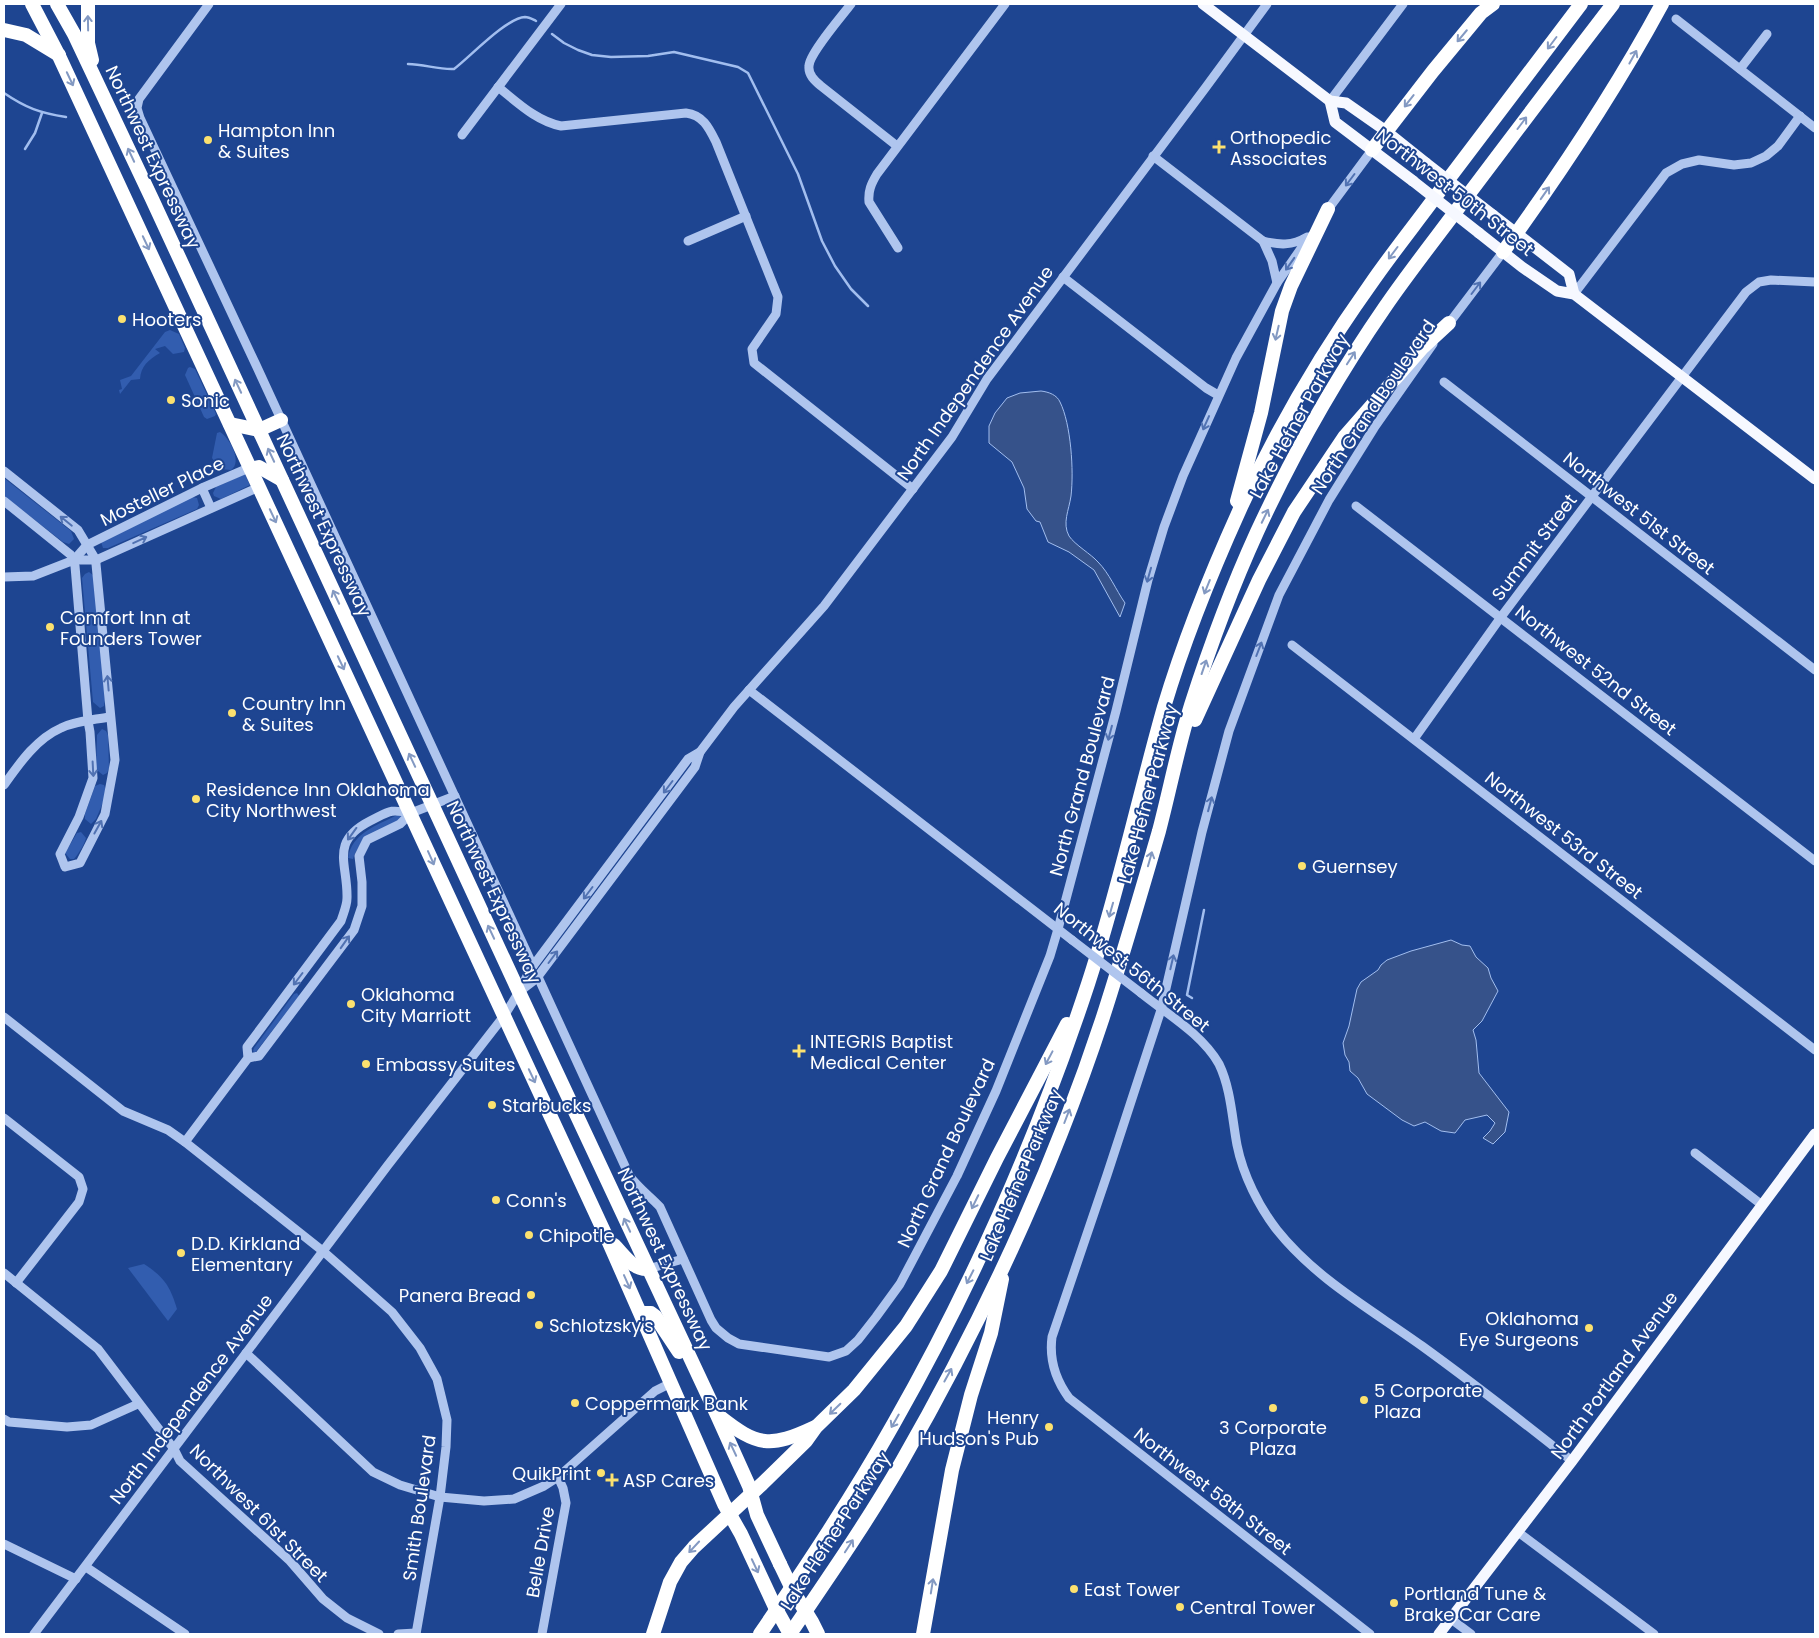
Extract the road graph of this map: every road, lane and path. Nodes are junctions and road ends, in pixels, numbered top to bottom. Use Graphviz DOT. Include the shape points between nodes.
graph roads {
  1 [pos="32,4"];
  2 [pos="57,4"];
  3 [pos="88,4"];
  4 [pos="209,4"];
  5 [pos="561,4"];
  6 [pos="851,4"];
  7 [pos="1005,4"];
  8 [pos="1203,4"];
  9 [pos="1266,4"];
  10 [pos="1403,4"];
  11 [pos="1493,4"];
  12 [pos="1581,4"];
  13 [pos="1612,4"];
  14 [pos="1662,4"];
  15 [pos="1676,19"];
  16 [pos="4,30"];
  17 [pos="1767,34"];
  18 [pos="1244,36"];
  19 [pos="59,56"];
  20 [pos="1740,69"];
  21 [pos="96,80"];
  22 [pos="498,87"];
  23 [pos="1330,101"];
  24 [pos="1800,116"];
  25 [pos="1815,128"];
  26 [pos="1386,131"];
  27 [pos="462,135"];
  28 [pos="898,146"];
  29 [pos="1372,150"];
  30 [pos="1153,156"];
  31 [pos="1328,209"];
  32 [pos="746,216"];
  33 [pos="1517,233"];
  34 [pos="1311,234"];
  35 [pos="688,241"];
  36 [pos="1263,241"];
  37 [pos="898,248"];
  38 [pos="1503,252"];
  39 [pos="1063,277"];
  40 [pos="1815,282"];
  41 [pos="1277,283"];
  42 [pos="1574,294"];
  43 [pos="1449,323"];
  44 [pos="1682,376"];
  45 [pos="1444,382"];
  46 [pos="1218,395"];
  47 [pos="281,420"];
  48 [pos="230,424"];
  49 [pos="259,430"];
  50 [pos="251,468"];
  51 [pos="4,471"];
  52 [pos="1815,479"];
  53 [pos="282,480"];
  54 [pos="259,487"];
  55 [pos="202,488"];
  56 [pos="913,489"];
  57 [pos="1592,498"];
  58 [pos="4,501"];
  59 [pos="1356,506"];
  60 [pos="211,508"];
  61 [pos="1225,542"];
  62 [pos="87,545"];
  63 [pos="72,558"];
  64 [pos="96,560"];
  65 [pos="4,577"];
  66 [pos="1501,618"];
  67 [pos="1292,645"];
  68 [pos="1815,670"];
  69 [pos="749,690"];
  70 [pos="110,717"];
  71 [pos="88,720"];
  72 [pos="1414,739"];
  73 [pos="700,752"];
  74 [pos="1175,764"];
  75 [pos="4,785"];
  76 [pos="455,796"];
  77 [pos="433,804"];
  78 [pos="411,814"];
  79 [pos="1815,861"];
  80 [pos="360,869"];
  81 [pos="344,870"];
  82 [pos="344,913"];
  83 [pos="357,922"];
  84 [pos="1058,929"];
  85 [pos="533,966"];
  86 [pos="538,977"];
  87 [pos="1088,984"];
  88 [pos="519,992"];
  89 [pos="1161,1010"];
  90 [pos="504,1016"];
  91 [pos="4,1017"];
  92 [pos="1815,1050"];
  93 [pos="248,1058"];
  94 [pos="4,1118"];
  95 [pos="1815,1134"];
  96 [pos="185,1142"];
  97 [pos="1695,1153"];
  98 [pos="1762,1205"];
  99 [pos="607,1238"];
  100 [pos="324,1252"];
  101 [pos="683,1259"];
  102 [pos="1006,1259"];
  103 [pos="648,1269"];
  104 [pos="4,1273"];
  105 [pos="16,1283"];
  106 [pos="641,1313"];
  107 [pos="246,1353"];
  108 [pos="1052,1361"];
  109 [pos="671,1383"];
  110 [pos="704,1388"];
  111 [pos="138,1404"];
  112 [pos="717,1415"];
  113 [pos="4,1419"];
  114 [pos="816,1427"];
  115 [pos="174,1449"];
  116 [pos="1572,1461"];
  117 [pos="558,1477"];
  118 [pos="752,1494"];
  119 [pos="440,1497"];
  120 [pos="730,1514"];
  121 [pos="1518,1532"];
  122 [pos="4,1544"];
  123 [pos="86,1567"];
  124 [pos="76,1578"];
  125 [pos="1451,1619"];
  126 [pos="34,1634"];
  127 [pos="185,1634"];
  128 [pos="379,1634"];
  129 [pos="398,1634"];
  130 [pos="416,1634"];
  131 [pos="542,1634"];
  132 [pos="653,1634"];
  133 [pos="760,1634"];
  134 [pos="790,1634"];
  135 [pos="818,1634"];
  136 [pos="923,1634"];
  137 [pos="1370,1634"];
  138 [pos="1439,1634"];
  139 [pos="1471,1634"];
  140 [pos="1654,1634"];
  1 -- 19 [label="highway"];
  2 -- 21 [label="highway, Northwest Expressway"];
  21 -- 3 [label="highway, one-way" via="88,42"];
  4 -- 47 [label="street, Northwest Expressway" via="139,99 137,108"];
  5 -- 22 [label="street"];
  6 -- 28 [label="street" via="813,55 808,68 821,86"];
  7 -- 28 [label="street"];
  8 -- 18 [label="main road, Northwest 50th Street"];
  9 -- 18 [label="street, North Independence Avenue"];
  10 -- 23 [label="street"];
  11 -- 26 [label="highway, one-way" via="1475,20"];
  12 -- 61 [label="highway, Lake Hefner Parkway, one-way" via="1371,283 1329,346 1264,459"];
  74 -- 13 [label="highway, Lake Hefner Parkway, one-way" via="1200,680 1234,586 1277,491 1322,407 1385,306"];
  33 -- 14 [label="highway, one-way" via="1580,143"];
  15 -- 20 [label="street"];
  16 -- 19 [label="highway" via="26,35"];
  17 -- 20 [label="street"];
  18 -- 23 [label="main road, Northwest 50th Street"];
  18 -- 30 [label="street, North Independence Avenue"];
  19 -- 48 [label="highway, one-way"];
  20 -- 24 [label="street"];
  49 -- 21 [label="highway, Northwest Expressway, one-way"];
  22 -- 27 [label="street"];
  22 -- 32 [label="street" via="535,116 561,126 686,113 700,117 713,135"];
  23 -- 26 [label="main road, Northwest 50th Street" via="1346,103"];
  23 -- 29 [label="main road, Northwest 50th Street" via="1335,122"];
  24 -- 25 [label="street"];
  24 -- 42 [label="street" via="1778,146 1751,163 1734,165 1699,160 1682,164 1666,174"];
  26 -- 29 [label="highway"];
  26 -- 33 [label="main road, Northwest 50th Street, bridge"];
  28 -- 37 [label="street" via="877,174 868,194 869,202"];
  29 -- 31 [label="street, North Grand Boulevard, one-way"];
  29 -- 38 [label="main road, Northwest 50th Street, bridge"];
  30 -- 36 [label="street"];
  30 -- 39 [label="street, North Independence Avenue"];
  31 -- 34 [label="street, North Grand Boulevard"];
  31 -- 61 [label="highway, one-way" via="1282,311 1262,413"];
  32 -- 35 [label="street"];
  32 -- 56 [label="street" via="778,297 776,314 752,349 754,363"];
  33 -- 38 [label="highway"];
  33 -- 42 [label="main road, Northwest 50th Street" via="1569,274"];
  34 -- 36 [label="street" via="1287,244"];
  34 -- 41 [label="street, North Grand Boulevard, one-way"];
  36 -- 41 [label="street"];
  38 -- 42 [label="main road, Northwest 50th Street" via="1556,291"];
  43 -- 38 [label="street, North Grand Boulevard, one-way"];
  39 -- 46 [label="street"];
  39 -- 56 [label="street, North Independence Avenue" via="987,379 956,432"];
  40 -- 44 [label="street, Summit Street" via="1759,282 1746,292"];
  41 -- 46 [label="street, North Grand Boulevard"];
  42 -- 44 [label="main road, Northwest 50th Street"];
  43 -- 74 [label="highway" via="1423,346 1362,415 1294,512 1259,580"];
  89 -- 43 [label="street, North Grand Boulevard, one-way" via="1229,731 1279,595 1329,500 1374,428"];
  44 -- 52 [label="main road, Northwest 50th Street"];
  44 -- 57 [label="street, Summit Street"];
  45 -- 57 [label="street, Northwest 51st Street"];
  46 -- 84 [label="street, North Grand Boulevard, one-way" via="1183,476 1148,580"];
  47 -- 49 [label="highway"];
  47 -- 76 [label="street, Northwest Expressway"];
  48 -- 49 [label="highway"];
  48 -- 50 [label="highway"];
  53 -- 49 [label="highway, Northwest Expressway, one-way"];
  50 -- 53 [label="highway" via="259,467"];
  50 -- 54 [label="highway"];
  50 -- 55 [label="street, Mosteller Place"];
  62 -- 51 [label="street, one-way" via="78,530"];
  77 -- 53 [label="highway, Northwest Expressway, one-way"];
  54 -- 60 [label="street, Mosteller Place"];
  54 -- 78 [label="highway, one-way"];
  55 -- 60 [label="street"];
  55 -- 62 [label="street, Mosteller Place"];
  56 -- 69 [label="street, North Independence Avenue" via="824,606"];
  57 -- 66 [label="street, Summit Street"];
  57 -- 68 [label="street, Northwest 51st Street"];
  58 -- 63 [label="street"];
  59 -- 66 [label="street, Northwest 52nd Street"];
  64 -- 60 [label="street, Mosteller Place, one-way"];
  61 -- 87 [label="highway, Lake Hefner Parkway, one-way" via="1166,703"];
  62 -- 63 [label="street"];
  62 -- 64 [label="street"];
  63 -- 64 [label="street"];
  63 -- 65 [label="street" via="33,576"];
  63 -- 71 [label="street"];
  70 -- 64 [label="street, one-way"];
  66 -- 72 [label="street, Summit Street"];
  66 -- 79 [label="street, Northwest 52nd Street"];
  67 -- 72 [label="street, Northwest 53rd Street"];
  69 -- 73 [label="street, North Independence Avenue"];
  69 -- 84 [label="street, Northwest 56th Street"];
  70 -- 71 [label="street"];
  71 -- 70 [label="street, one-way" via="93,778 75,826 60,854 65,867 80,862 106,814 115,760"];
  71 -- 75 [label="street" via="60,728 37,744"];
  72 -- 92 [label="street, Northwest 53rd Street"];
  73 -- 85 [label="street, North Independence Avenue, one-way" via="688,760"];
  86 -- 73 [label="street, North Independence Avenue, one-way" via="695,767"];
  102 -- 74 [label="highway, Lake Hefner Parkway, one-way" via="1057,1142 1102,1020 1128,940"];
  76 -- 77 [label="street"];
  76 -- 85 [label="street, Northwest Expressway"];
  77 -- 78 [label="street"];
  88 -- 77 [label="highway, Northwest Expressway, one-way"];
  78 -- 80 [label="street" via="400,824 367,840 359,856"];
  78 -- 81 [label="street, one-way" via="393,810 357,828 343,851"];
  78 -- 90 [label="highway, one-way"];
  80 -- 81 [label="street"];
  80 -- 83 [label="street" via="362,906"];
  81 -- 82 [label="street" via="347,899"];
  82 -- 83 [label="street"];
  82 -- 93 [label="street, one-way" via="247,1047"];
  93 -- 83 [label="street, one-way" via="259,1056 335,957"];
  84 -- 89 [label="street, Northwest 56th Street, bridge"];
  84 -- 101 [label="street, North Grand Boulevard" via="996,1091 950,1190 900,1284 846,1352 829,1357 739,1344 728,1338 711,1320"];
  85 -- 88 [label="street, North Independence Avenue"];
  86 -- 88 [label="street, North Independence Avenue"];
  86 -- 101 [label="street, Northwest Expressway" via="629,1175 660,1207"];
  87 -- 114 [label="highway, one-way" via="941,1271 888,1350"];
  87 -- 133 [label="highway, Lake Hefner Parkway, one-way" via="1013,1186 936,1346 854,1491"];
  88 -- 90 [label="street, North Independence Avenue"];
  103 -- 88 [label="highway, Northwest Expressway, one-way"];
  89 -- 108 [label="street, North Grand Boulevard" via="1052,1337"];
  89 -- 116 [label="street, Northwest 56th Street" via="1198,1039 1218,1064 1228,1092 1238,1148 1252,1188 1292,1248 1324,1278 1430,1352"];
  90 -- 99 [label="highway, one-way"];
  90 -- 100 [label="street, North Independence Avenue"];
  91 -- 96 [label="street, Smith Boulevard" via="123,1111 168,1130"];
  93 -- 96 [label="street"];
  94 -- 105 [label="street" via="79,1177 83,1189 79,1202"];
  95 -- 98 [label="main road, North Portland Avenue"];
  96 -- 100 [label="street, Smith Boulevard"];
  97 -- 98 [label="street"];
  98 -- 116 [label="main road, North Portland Avenue"];
  99 -- 103 [label="highway" via="638,1269"];
  99 -- 106 [label="highway, one-way"];
  100 -- 107 [label="street, North Independence Avenue"];
  100 -- 119 [label="street, Smith Boulevard" via="392,1312 420,1348 437,1380 447,1420"];
  101 -- 103 [label="street"];
  134 -- 102 [label="highway, Lake Hefner Parkway, one-way" via="901,1463 955,1364"];
  136 -- 102 [label="highway, one-way" via="952,1470 991,1333"];
  103 -- 110 [label="highway, Northwest Expressway"];
  104 -- 105 [label="street, Northwest 61st Street"];
  105 -- 111 [label="street, Northwest 61st Street" via="98,1349"];
  106 -- 109 [label="highway"];
  106 -- 110 [label="highway" via="651,1312 656,1316"];
  107 -- 115 [label="street, North Independence Avenue"];
  107 -- 119 [label="street" via="373,1472 400,1485"];
  108 -- 137 [label="street, Northwest 58th Street" via="1062,1388 1080,1408"];
  109 -- 117 [label="street" via="655,1391"];
  109 -- 120 [label="highway"];
  110 -- 112 [label="highway, Northwest Expressway"];
  111 -- 113 [label="street" via="91,1425 57,1426"];
  111 -- 115 [label="street, Northwest 61st Street"];
  112 -- 114 [label="highway" via="748,1437 761,1441 785,1440"];
  118 -- 112 [label="highway, Northwest Expressway, one-way"];
  114 -- 118 [label="highway"];
  115 -- 123 [label="street, North Independence Avenue"];
  115 -- 128 [label="street, Northwest 61st Street" via="180,1461 290,1561 323,1599 347,1618"];
  116 -- 121 [label="main road, North Portland Avenue"];
  117 -- 119 [label="street" via="514,1500 484,1502"];
  117 -- 131 [label="street, Belle Drive" via="566,1503"];
  118 -- 120 [label="highway"];
  118 -- 135 [label="highway, Northwest Expressway, bridge" via="757,1515 780,1564"];
  119 -- 130 [label="street, Smith Boulevard"];
  120 -- 132 [label="highway, one-way" via="681,1562 670,1582"];
  120 -- 134 [label="highway, one-way, bridge"];
  121 -- 125 [label="main road, North Portland Avenue"];
  121 -- 140 [label="street"];
  122 -- 124 [label="street"];
  123 -- 124 [label="street, North Independence Avenue"];
  123 -- 127 [label="street"];
  124 -- 126 [label="street, North Independence Avenue"];
  125 -- 138 [label="main road, North Portland Avenue"];
  125 -- 139 [label="street"];
  129 -- 130 [label="street"];
}
